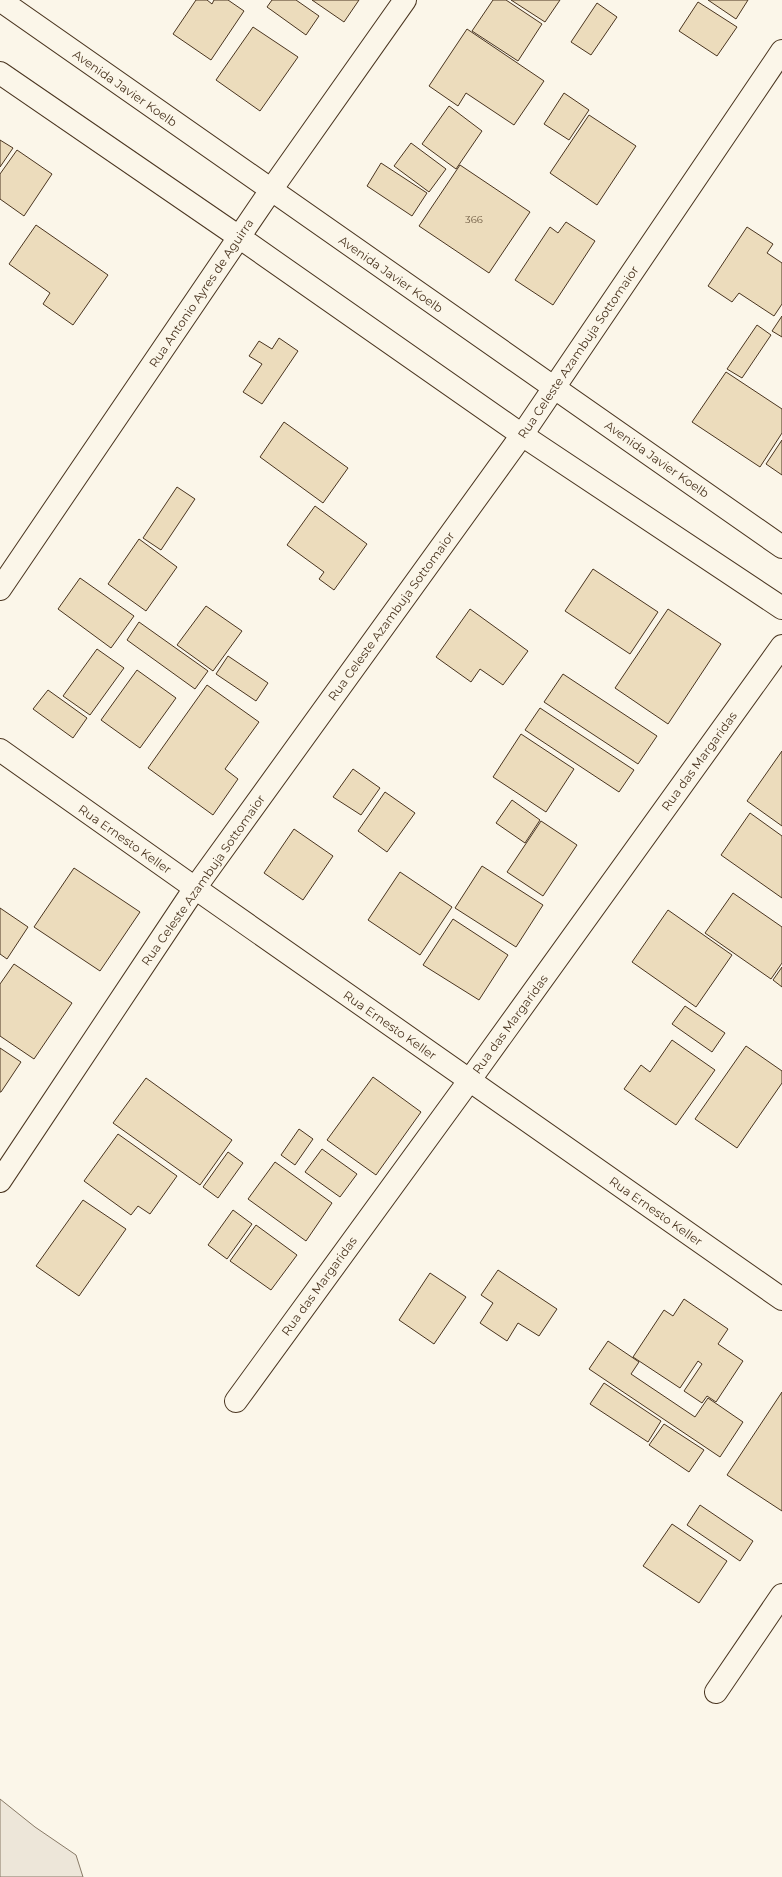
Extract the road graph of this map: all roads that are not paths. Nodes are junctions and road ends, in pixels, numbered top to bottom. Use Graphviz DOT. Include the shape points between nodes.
graph roads {
  1 [pos="0,0"];
  2 [pos="405,0"];
  3 [pos="782,51"];
  4 [pos="0,73"];
  5 [pos="271,190"];
  6 [pos="239,237"];
  7 [pos="554,387"];
  8 [pos="522,435"];
  9 [pos="782,547"];
  10 [pos="0,589"];
  11 [pos="782,608"];
  12 [pos="782,646"];
  13 [pos="0,750"];
  14 [pos="195,888"];
  15 [pos="469,1081"];
  16 [pos="0,1181"];
  17 [pos="782,1299"];
  18 [pos="236,1401"];
  19 [pos="782,1595"];
  20 [pos="716,1692"];
  1 -- 5 [label="street, Avenida Javier Koelb"];
  2 -- 5 [label="street, Rua Antonio Ayres de Aguirra"];
  3 -- 7 [label="street, Rua Celeste Azambuja Sottomaior"];
  4 -- 6 [label="street"];
  5 -- 6 [label="street, Rua Antonio Ayres de Aguirra"];
  5 -- 7 [label="street, Avenida Javier Koelb"];
  6 -- 8 [label="street"];
  6 -- 10 [label="street, Rua Antonio Ayres de Aguirra"];
  7 -- 8 [label="street, Rua Celeste Azambuja Sottomaior"];
  7 -- 9 [label="street, Avenida Javier Koelb"];
  8 -- 11 [label="street"];
  8 -- 14 [label="street, Rua Celeste Azambuja Sottomaior"];
  12 -- 15 [label="street, Rua das Margaridas"];
  13 -- 14 [label="street, Rua Ernesto Keller"];
  14 -- 15 [label="street, Rua Ernesto Keller"];
  14 -- 16 [label="street, Rua Celeste Azambuja Sottomaior"];
  15 -- 17 [label="street, Rua Ernesto Keller"];
  15 -- 18 [label="street, Rua das Margaridas"];
  19 -- 20 [label="street"];
}
